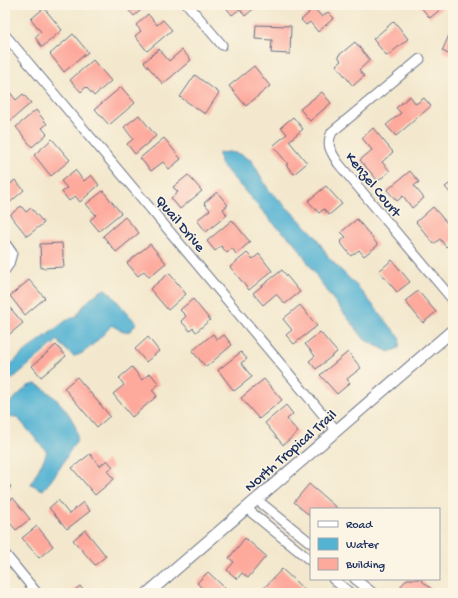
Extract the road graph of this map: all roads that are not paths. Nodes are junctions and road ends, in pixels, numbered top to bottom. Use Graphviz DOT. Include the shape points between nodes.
graph roads {
  1 [pos="188,5"];
  2 [pos="5,35"];
  3 [pos="222,46"];
  4 [pos="420,59"];
  5 [pos="5,242"];
  6 [pos="5,270"];
  7 [pos="453,300"];
  8 [pos="453,330"];
  9 [pos="336,430"];
  10 [pos="256,499"];
  11 [pos="246,508"];
  12 [pos="310,542"];
  13 [pos="5,554"];
  14 [pos="310,560"];
  15 [pos="334,580"];
  16 [pos="354,580"];
  17 [pos="356,580"];
  18 [pos="348,591"];
  19 [pos="37,593"];
  20 [pos="148,593"];
  21 [pos="373,593"];
  1 -- 3 [label="street"];
  2 -- 9 [label="street, Quail Drive"];
  4 -- 7 [label="street, Kenzel Court" via="332,132 329,148 338,163"];
  5 -- 6 [label="street" via="12,254"];
  8 -- 9 [label="street, North Tropical Trail"];
  9 -- 10 [label="street, North Tropical Trail"];
  10 -- 11 [label="street, North Tropical Trail"];
  10 -- 12 [label="street"];
  11 -- 14 [label="street"];
  11 -- 20 [label="street, North Tropical Trail"];
  13 -- 19 [label="street"];
  15 -- 18 [label="street"];
  16 -- 18 [label="street"];
  17 -- 21 [label="street"];
}
